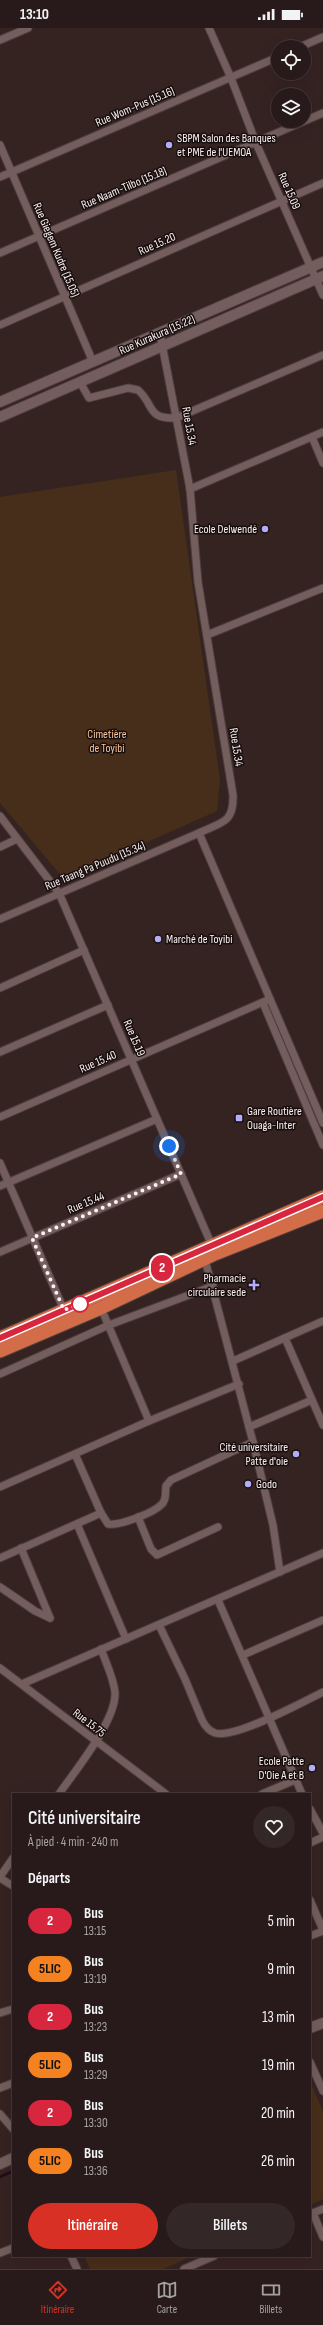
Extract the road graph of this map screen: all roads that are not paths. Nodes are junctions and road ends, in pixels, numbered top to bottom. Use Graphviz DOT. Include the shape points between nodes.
graph roads {
  1 [pos="28,28"];
  2 [pos="209,28"];
  3 [pos="323,37"];
  4 [pos="0,40"];
  5 [pos="311,42"];
  6 [pos="271,60"];
  7 [pos="231,78"];
  8 [pos="323,113"];
  9 [pos="256,143"];
  10 [pos="0,145"];
  11 [pos="11,172"];
  12 [pos="0,177"];
  13 [pos="323,184"];
  14 [pos="281,202"];
  15 [pos="38,237"];
  16 [pos="0,253"];
  17 [pos="323,262"];
  18 [pos="311,268"];
  19 [pos="319,277"];
  20 [pos="323,295"];
  21 [pos="65,297"];
  22 [pos="0,325"];
  23 [pos="160,334"];
  24 [pos="162,347"];
  25 [pos="323,355"];
  26 [pos="93,362"];
  27 [pos="80,382"];
  28 [pos="0,402"];
  29 [pos="0,417"];
  30 [pos="176,418"];
  31 [pos="323,432"];
  32 [pos="312,437"];
  33 [pos="323,463"];
  34 [pos="190,489"];
  35 [pos="323,588"];
  36 [pos="207,635"];
  37 [pos="0,816"];
  38 [pos="200,833"];
  39 [pos="17,839"];
  40 [pos="0,847"];
  41 [pos="59,893"];
  42 [pos="0,919"];
  43 [pos="84,950"];
  44 [pos="0,988"];
  45 [pos="270,999"];
  46 [pos="263,1002"];
  47 [pos="108,1005"];
  48 [pos="0,1052"];
  49 [pos="131,1059"];
  50 [pos="0,1117"];
  51 [pos="157,1119"];
  52 [pos="323,1123"];
  53 [pos="323,1145"];
  54 [pos="0,1163"];
  55 [pos="181,1174"];
  56 [pos="9,1182"];
  57 [pos="0,1186"];
  58 [pos="323,1197"];
  59 [pos="322,1215"];
  60 [pos="32,1238"];
  61 [pos="0,1252"];
  62 [pos="208,1252"];
  63 [pos="213,1286"];
  64 [pos="101,1308"];
  65 [pos="64,1310"];
  66 [pos="323,1321"];
  67 [pos="109,1325"];
  68 [pos="0,1338"];
  69 [pos="285,1338"];
  70 [pos="0,1351"];
  71 [pos="233,1361"];
  72 [pos="0,1374"];
  73 [pos="239,1384"];
  74 [pos="312,1400"];
  75 [pos="149,1421"];
  76 [pos="323,1425"];
  77 [pos="249,1427"];
  78 [pos="253,1442"];
  79 [pos="75,1454"];
  80 [pos="0,1486"];
  81 [pos="101,1513"];
  82 [pos="138,1517"];
  83 [pos="77,1524"];
  84 [pos="218,1528"];
  85 [pos="21,1548"];
  86 [pos="323,1553"];
  87 [pos="0,1558"];
  88 [pos="280,1572"];
  89 [pos="0,1587"];
  90 [pos="218,1600"];
  91 [pos="323,1620"];
  92 [pos="159,1625"];
  93 [pos="126,1639"];
  94 [pos="101,1649"];
  95 [pos="243,1655"];
  96 [pos="0,1668"];
  97 [pos="22,1684"];
  98 [pos="323,1692"];
  99 [pos="270,1718"];
  100 [pos="95,1742"];
  101 [pos="295,1780"];
  102 [pos="60,1793"];
  103 [pos="165,1793"];
  104 [pos="264,1793"];
  105 [pos="302,1793"];
  106 [pos="311,1811"];
  107 [pos="323,1833"];
  108 [pos="323,1837"];
  109 [pos="311,1843"];
  110 [pos="12,1859"];
  111 [pos="0,1877"];
  112 [pos="12,1885"];
  113 [pos="311,1902"];
  114 [pos="323,1930"];
  115 [pos="311,1936"];
  116 [pos="12,2009"];
  117 [pos="0,2013"];
  118 [pos="323,2023"];
  119 [pos="311,2028"];
  120 [pos="311,2064"];
  121 [pos="12,2083"];
  122 [pos="0,2088"];
  123 [pos="323,2091"];
  124 [pos="0,2114"];
  125 [pos="12,2128"];
  126 [pos="12,2158"];
  127 [pos="0,2164"];
  128 [pos="323,2209"];
  129 [pos="311,2214"];
  130 [pos="323,2237"];
  131 [pos="12,2248"];
  132 [pos="0,2253"];
  133 [pos="71,2257"];
  134 [pos="212,2257"];
  135 [pos="77,2269"];
  136 [pos="184,2269"];
  1 -- 4 [label="street"];
  2 -- 7 [label="street, Rue 15.09"];
  3 -- 5 [label="street"];
  6 -- 7 [label="street, Rue Wom-Pus (15.16)"];
  7 -- 9 [label="street, Rue 15.09"];
  7 -- 11 [label="street, Rue Wom-Pus (15.16)"];
  8 -- 9 [label="street, Rue Naam-Tilbo (15.18)"];
  9 -- 14 [label="street, Rue 15.09"];
  9 -- 15 [label="street, Rue Naam-Tilbo (15.18)"];
  10 -- 11 [label="street, Rue Giegem Kudre (15.05)"];
  11 -- 12 [label="street, Rue Wom-Pus (15.16)"];
  11 -- 15 [label="street, Rue Giegem Kudre (15.05)"];
  13 -- 14 [label="street, Rue 15.20"];
  14 -- 18 [label="street, Rue 15.09"];
  14 -- 21 [label="street, Rue 15.20"];
  15 -- 16 [label="street, Rue Naam-Tilbo (15.18)"];
  15 -- 21 [label="street, Rue Giegem Kudre (15.05)"];
  17 -- 18 [label="main road, Rue Kurakura (15.22)"];
  18 -- 19 [label="street, Rue 15.09"];
  18 -- 23 [label="main road, Rue Kurakura (15.22)"];
  19 -- 20 [label="street, Rue 15.09"];
  19 -- 24 [label="main road, Rue Kurakura (15.22)"];
  21 -- 22 [label="street, Rue 15.20"];
  21 -- 26 [label="street, Rue Giegem Kudre (15.05)"];
  23 -- 24 [label="street, Rue 15.34"];
  23 -- 26 [label="main road, Rue Kurakura (15.22)"];
  24 -- 27 [label="main road, Rue Kurakura (15.22)"];
  24 -- 30 [label="street, Rue 15.34"];
  25 -- 30 [label="street"];
  26 -- 28 [label="main road, Rue Kurakura (15.22)"];
  27 -- 29 [label="main road, Rue Kurakura (15.22)"];
  27 -- 30 [label="street" via="89,398 128,388 138,390 156,415 162,418"];
  30 -- 34 [label="street, Rue 15.34"];
  31 -- 32 [label="street"];
  32 -- 33 [label="street"];
  32 -- 34 [label="street"];
  34 -- 36 [label="street, Rue 15.34" via="198,582"];
  35 -- 36 [label="street"];
  36 -- 38 [label="street, Rue 15.34" via="233,795 233,810 230,817"];
  37 -- 39 [label="street, Rue 15.19"];
  38 -- 41 [label="street, Rue Taang Pa Puudu (15.34)"];
  38 -- 45 [label="street"];
  39 -- 40 [label="street"];
  39 -- 41 [label="street, Rue 15.19"];
  41 -- 42 [label="street, Rue Taang Pa Puudu (15.34)"];
  41 -- 43 [label="street, Rue 15.19"];
  43 -- 44 [label="street"];
  43 -- 47 [label="street, Rue 15.19"];
  45 -- 46 [label="street, Rue 15.40"];
  45 -- 52 [label="street"];
  46 -- 49 [label="street, Rue 15.40"];
  46 -- 53 [label="street"];
  47 -- 48 [label="street"];
  47 -- 49 [label="street, Rue 15.19"];
  49 -- 50 [label="street, Rue 15.40"];
  49 -- 51 [label="street, Rue 15.19"];
  51 -- 55 [label="street, Rue 15.19"];
  51 -- 56 [label="street"];
  54 -- 56 [label="street"];
  55 -- 60 [label="street, Rue 15.44"];
  55 -- 62 [label="street, Rue 15.19"];
  56 -- 57 [label="street"];
  56 -- 60 [label="street"];
  58 -- 62 [label="highway"];
  59 -- 62 [label="highway"];
  60 -- 61 [label="street, Rue 15.44"];
  60 -- 65 [label="street"];
  62 -- 63 [label="street, Rue 15.19"];
  62 -- 64 [label="highway"];
  62 -- 65 [label="highway"];
  63 -- 67 [label="street"];
  63 -- 71 [label="street, Rue 15.19"];
  64 -- 67 [label="street"];
  64 -- 70 [label="highway"];
  65 -- 68 [label="highway"];
  66 -- 69 [label="street"];
  67 -- 72 [label="street"];
  67 -- 75 [label="street"];
  69 -- 71 [label="street"];
  69 -- 74 [label="street"];
  71 -- 73 [label="street, Rue 15.19"];
  73 -- 75 [label="street"];
  73 -- 77 [label="street, Rue 15.19"];
  74 -- 76 [label="street"];
  74 -- 77 [label="street"];
  75 -- 79 [label="street"];
  77 -- 78 [label="street, Rue 15.19"];
  78 -- 82 [label="street" via="171,1480 166,1486 166,1498 162,1503"];
  78 -- 88 [label="street, Rue 15.19" via="273,1525"];
  79 -- 80 [label="street"];
  79 -- 81 [label="street"];
  81 -- 82 [label="street" via="108,1524 114,1525"];
  81 -- 83 [label="street"];
  82 -- 84 [label="street" via="151,1549 156,1554"];
  83 -- 85 [label="street"];
  83 -- 93 [label="street"];
  85 -- 87 [label="street"];
  85 -- 89 [label="street" via="50,1618 34,1611"];
  86 -- 88 [label="street"];
  88 -- 90 [label="street"];
  90 -- 92 [label="street"];
  90 -- 95 [label="street"];
  91 -- 95 [label="street"];
  92 -- 93 [label="street"];
  92 -- 99 [label="street" via="202,1720 210,1731 224,1734"];
  93 -- 94 [label="street"];
  94 -- 97 [label="street"];
  94 -- 100 [label="street" via="115,1695 111,1713"];
  95 -- 99 [label="street"];
  96 -- 97 [label="street, Rue 15.75"];
  97 -- 100 [label="street, Rue 15.75"];
  98 -- 99 [label="street"];
  99 -- 101 [label="street"];
  100 -- 102 [label="street"];
  100 -- 103 [label="street, Rue 15.75"];
  101 -- 104 [label="street"];
  101 -- 105 [label="street"];
  106 -- 107 [label="street"];
  108 -- 109 [label="street"];
  110 -- 111 [label="street"];
  111 -- 112 [label="street"];
  113 -- 114 [label="street"];
  114 -- 115 [label="street"];
  116 -- 117 [label="street"];
  118 -- 119 [label="main road"];
  120 -- 123 [label="street"];
  121 -- 122 [label="street"];
  124 -- 125 [label="street"];
  126 -- 127 [label="main road"];
  128 -- 129 [label="street"];
  129 -- 130 [label="street"];
  131 -- 132 [label="street"];
  133 -- 135 [label="street"];
  134 -- 136 [label="street"];
}
